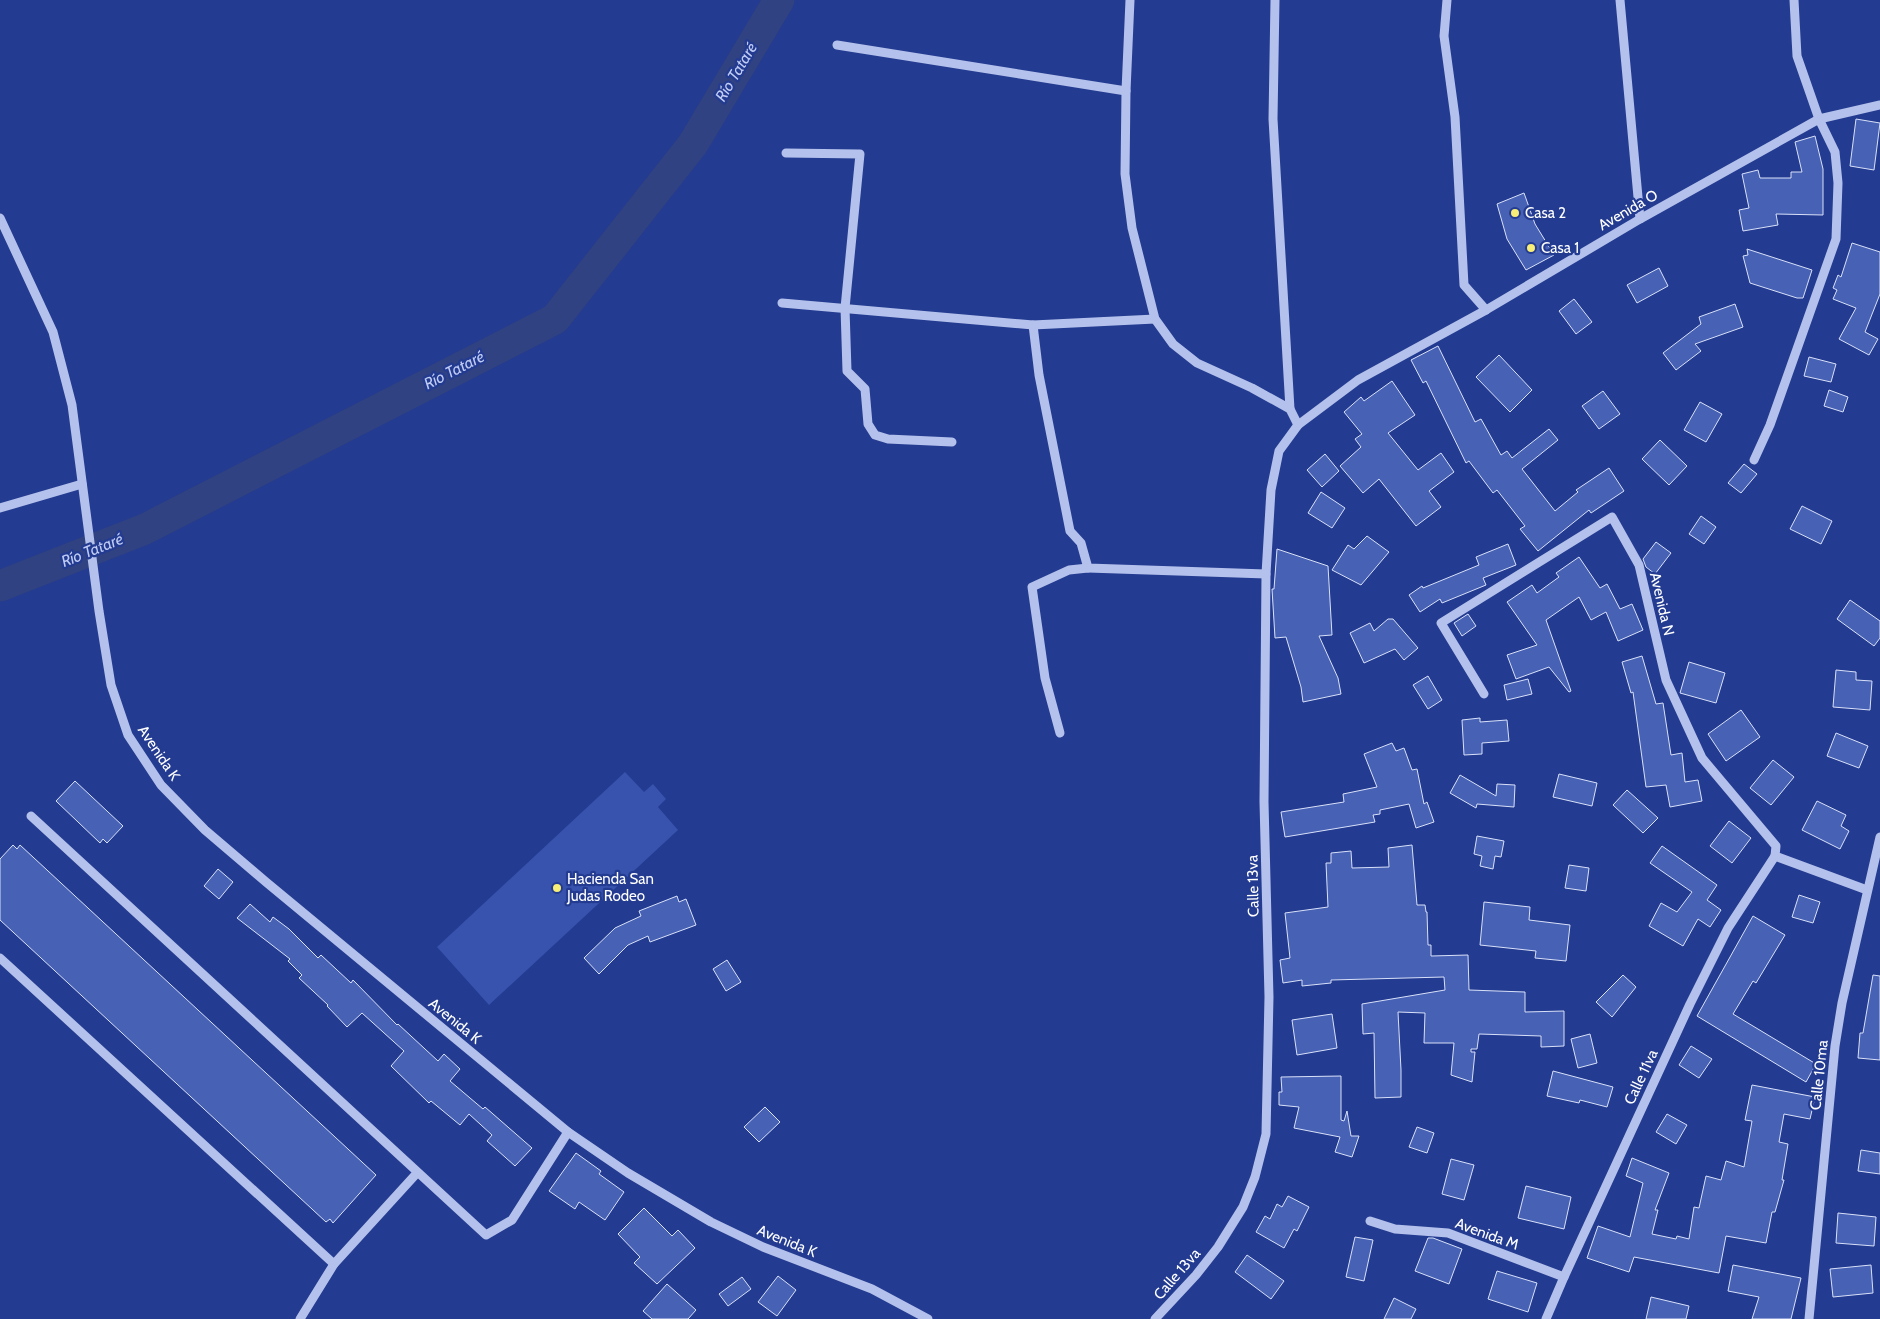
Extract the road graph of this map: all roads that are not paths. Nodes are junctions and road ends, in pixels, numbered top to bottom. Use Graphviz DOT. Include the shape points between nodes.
graph roads {
  1 [pos="1130,0"];
  2 [pos="1275,0"];
  3 [pos="1447,0"];
  4 [pos="1620,0"];
  5 [pos="1794,0"];
  6 [pos="837,45"];
  7 [pos="1126,91"];
  8 [pos="1880,105"];
  9 [pos="1819,119"];
  10 [pos="786,153"];
  11 [pos="0,218"];
  12 [pos="1640,219"];
  13 [pos="782,303"];
  14 [pos="845,308"];
  15 [pos="1486,310"];
  16 [pos="1155,319"];
  17 [pos="1033,325"];
  18 [pos="1290,410"];
  19 [pos="1298,425"];
  20 [pos="952,442"];
  21 [pos="1754,460"];
  22 [pos="82,484"];
  23 [pos="0,508"];
  24 [pos="1088,568"];
  25 [pos="1266,574"];
  26 [pos="1484,694"];
  27 [pos="1060,733"];
  28 [pos="31,816"];
  29 [pos="1880,837"];
  30 [pos="1775,856"];
  31 [pos="1866,890"];
  32 [pos="0,958"];
  33 [pos="568,1132"];
  34 [pos="417,1173"];
  35 [pos="1370,1221"];
  36 [pos="334,1264"];
  37 [pos="1564,1276"];
  38 [pos="300,1319"];
  39 [pos="928,1319"];
  40 [pos="1155,1319"];
  41 [pos="1546,1319"];
  42 [pos="1809,1319"];
  1 -- 7 [label="street"];
  2 -- 18 [label="street" via="1273,119"];
  3 -- 15 [label="street" via="1444,36 1455,117 1464,285"];
  4 -- 12 [label="street"];
  5 -- 9 [label="street" via="1797,56"];
  6 -- 7 [label="street"];
  7 -- 16 [label="street" via="1125,174 1128,201"];
  8 -- 9 [label="street, Avenida O"];
  9 -- 12 [label="street, Avenida O"];
  9 -- 21 [label="street" via="1835,152 1838,183 1836,239 1770,425"];
  10 -- 14 [label="street" via="860,154"];
  11 -- 22 [label="street, Avenida K" via="53,332 72,405"];
  12 -- 15 [label="street, Avenida O"];
  13 -- 14 [label="street"];
  14 -- 17 [label="street"];
  14 -- 20 [label="street" via="847,371 865,389 868,424 875,435 888,439"];
  15 -- 19 [label="street, Avenida O" via="1358,380"];
  16 -- 17 [label="street"];
  16 -- 18 [label="street" via="1173,344 1197,363"];
  17 -- 24 [label="street" via="1039,375 1070,531 1081,543"];
  18 -- 19 [label="street"];
  19 -- 25 [label="street, Calle 13va" via="1279,451 1271,490"];
  22 -- 23 [label="street"];
  22 -- 33 [label="street, Avenida K" via="111,685 128,735 161,785 205,830"];
  24 -- 25 [label="street"];
  24 -- 27 [label="street" via="1069,570 1032,587 1045,678"];
  25 -- 40 [label="street, Calle 13va" via="1264,793 1269,997 1266,1134 1243,1207 1213,1254"];
  26 -- 30 [label="street, Avenida N" via="1441,623 1612,517 1639,566 1666,680 1702,758 1776,846"];
  28 -- 34 [label="street"];
  29 -- 31 [label="street, Calle 10ma"];
  30 -- 31 [label="street"];
  30 -- 37 [label="street, Calle 11va" via="1728,928"];
  31 -- 42 [label="street, Calle 10ma" via="1835,1046"];
  32 -- 36 [label="street"];
  33 -- 34 [label="street" via="512,1220 486,1235"];
  33 -- 39 [label="street, Avenida K" via="628,1173 711,1222 763,1247 872,1289"];
  34 -- 36 [label="street"];
  35 -- 37 [label="street, Avenida M" via="1395,1229 1448,1233"];
  36 -- 38 [label="street"];
  37 -- 41 [label="street, Calle 11va"];
}
